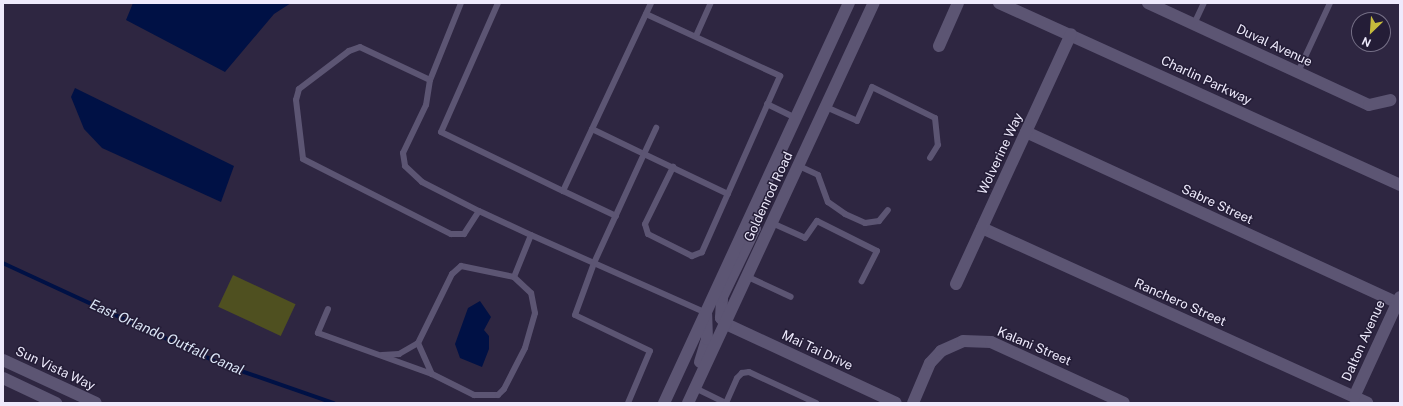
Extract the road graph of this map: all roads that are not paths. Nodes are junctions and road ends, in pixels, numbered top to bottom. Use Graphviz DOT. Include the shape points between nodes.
graph roads {
  1 [pos="461,3"];
  2 [pos="498,3"];
  3 [pos="651,3"];
  4 [pos="711,3"];
  5 [pos="849,3"];
  6 [pos="874,3"];
  7 [pos="958,3"];
  8 [pos="999,3"];
  9 [pos="1148,3"];
  10 [pos="1204,3"];
  11 [pos="1330,3"];
  12 [pos="646,14"];
  13 [pos="1194,24"];
  14 [pos="1071,34"];
  15 [pos="696,36"];
  16 [pos="939,46"];
  17 [pos="1298,72"];
  18 [pos="430,80"];
  19 [pos="1390,100"];
  20 [pos="767,104"];
  21 [pos="826,107"];
  22 [pos="796,118"];
  23 [pos="656,128"];
  24 [pos="592,129"];
  25 [pos="1026,132"];
  26 [pos="644,154"];
  27 [pos="930,158"];
  28 [pos="799,166"];
  29 [pos="673,167"];
  30 [pos="1400,185"];
  31 [pos="563,191"];
  32 [pos="727,195"];
  33 [pos="888,210"];
  34 [pos="479,211"];
  35 [pos="752,213"];
  36 [pos="616,216"];
  37 [pos="772,223"];
  38 [pos="982,228"];
  39 [pos="531,235"];
  40 [pos="594,263"];
  41 [pos="748,277"];
  42 [pos="514,278"];
  43 [pos="862,281"];
  44 [pos="956,284"];
  45 [pos="791,297"];
  46 [pos="1398,300"];
  47 [pos="328,309"];
  48 [pos="706,313"];
  49 [pos="726,324"];
  50 [pos="418,343"];
  51 [pos="378,355"];
  52 [pos="3,360"];
  53 [pos="432,374"];
  54 [pos="3,378"];
  55 [pos="696,388"];
  56 [pos="1354,397"];
  57 [pos="56,403"];
  58 [pos="96,403"];
  59 [pos="628,403"];
  60 [pos="664,403"];
  61 [pos="681,403"];
  62 [pos="688,403"];
  63 [pos="726,403"];
  64 [pos="816,403"];
  65 [pos="896,403"];
  66 [pos="913,403"];
  67 [pos="1124,403"];
  68 [pos="1367,403"];
  1 -- 18 [label="lane"];
  2 -- 31 [label="lane" via="441,132"];
  3 -- 12 [label="lane"];
  4 -- 15 [label="lane"];
  5 -- 22 [label="street, Goldenrod Road"];
  6 -- 21 [label="street, Goldenrod Road"];
  7 -- 16 [label="street"];
  8 -- 14 [label="street, Charlin Parkway"];
  9 -- 13 [label="street, Duval Avenue"];
  10 -- 13 [label="lane"];
  11 -- 17 [label="lane"];
  12 -- 15 [label="lane"];
  12 -- 24 [label="lane"];
  13 -- 17 [label="street, Duval Avenue"];
  14 -- 25 [label="street, Wolverine Way"];
  14 -- 30 [label="street, Charlin Parkway"];
  15 -- 20 [label="lane" via="780,76"];
  17 -- 19 [label="street, Duval Avenue" via="1369,105"];
  18 -- 34 [label="lane" via="426,105 403,153 405,166 422,182"];
  18 -- 34 [label="lane" via="360,47 349,51 297,94 303,158 451,234 464,234"];
  20 -- 22 [label="lane"];
  20 -- 32 [label="lane"];
  21 -- 27 [label="lane" via="857,121 872,87 935,118 938,145"];
  21 -- 28 [label="street, Goldenrod Road"];
  22 -- 35 [label="street, Goldenrod Road"];
  23 -- 26 [label="lane"];
  24 -- 26 [label="lane"];
  24 -- 31 [label="lane"];
  25 -- 38 [label="street, Wolverine Way"];
  25 -- 46 [label="street, Sabre Street"];
  26 -- 29 [label="lane"];
  26 -- 36 [label="lane"];
  28 -- 33 [label="lane" via="818,175 828,202 845,214 865,223 879,221"];
  28 -- 37 [label="street, Goldenrod Road"];
  29 -- 32 [label="lane"];
  29 -- 32 [label="lane" via="645,224 648,234 692,256 702,252"];
  31 -- 36 [label="lane"];
  34 -- 39 [label="lane"];
  35 -- 48 [label="street, Goldenrod Road"];
  35 -- 49 [label="street" via="755,228 722,297 721,318"];
  36 -- 40 [label="lane"];
  37 -- 41 [label="street, Goldenrod Road"];
  37 -- 43 [label="lane" via="805,238 817,222 877,251"];
  38 -- 44 [label="street, Wolverine Way"];
  38 -- 56 [label="street, Ranchero Street"];
  39 -- 40 [label="lane"];
  39 -- 42 [label="lane"];
  40 -- 48 [label="lane"];
  40 -- 59 [label="lane" via="574,315 650,351"];
  41 -- 45 [label="lane"];
  41 -- 49 [label="street, Goldenrod Road"];
  42 -- 50 [label="lane" via="461,266 452,274"];
  42 -- 53 [label="lane" via="531,293 534,313 525,348 504,389 498,395 474,395"];
  46 -- 56 [label="street, Dalton Avenue"];
  47 -- 51 [label="lane" via="318,333"];
  48 -- 60 [label="street, Goldenrod Road"];
  48 -- 61 [label="street" via="708,328 705,350"];
  49 -- 55 [label="street, Goldenrod Road"];
  49 -- 65 [label="street, Mai Tai Drive"];
  50 -- 51 [label="lane" via="399,354"];
  50 -- 53 [label="lane"];
  51 -- 53 [label="lane"];
  52 -- 58 [label="street, Sun Vista Way"];
  54 -- 57 [label="street"];
  55 -- 62 [label="street, Goldenrod Road"];
  55 -- 63 [label="lane"];
  56 -- 68 [label="street, Ranchero Street"];
  63 -- 64 [label="lane" via="737,378 742,373 749,372"];
  66 -- 67 [label="street, Kalani Street" via="930,363 941,351 963,341 992,342"];
}
